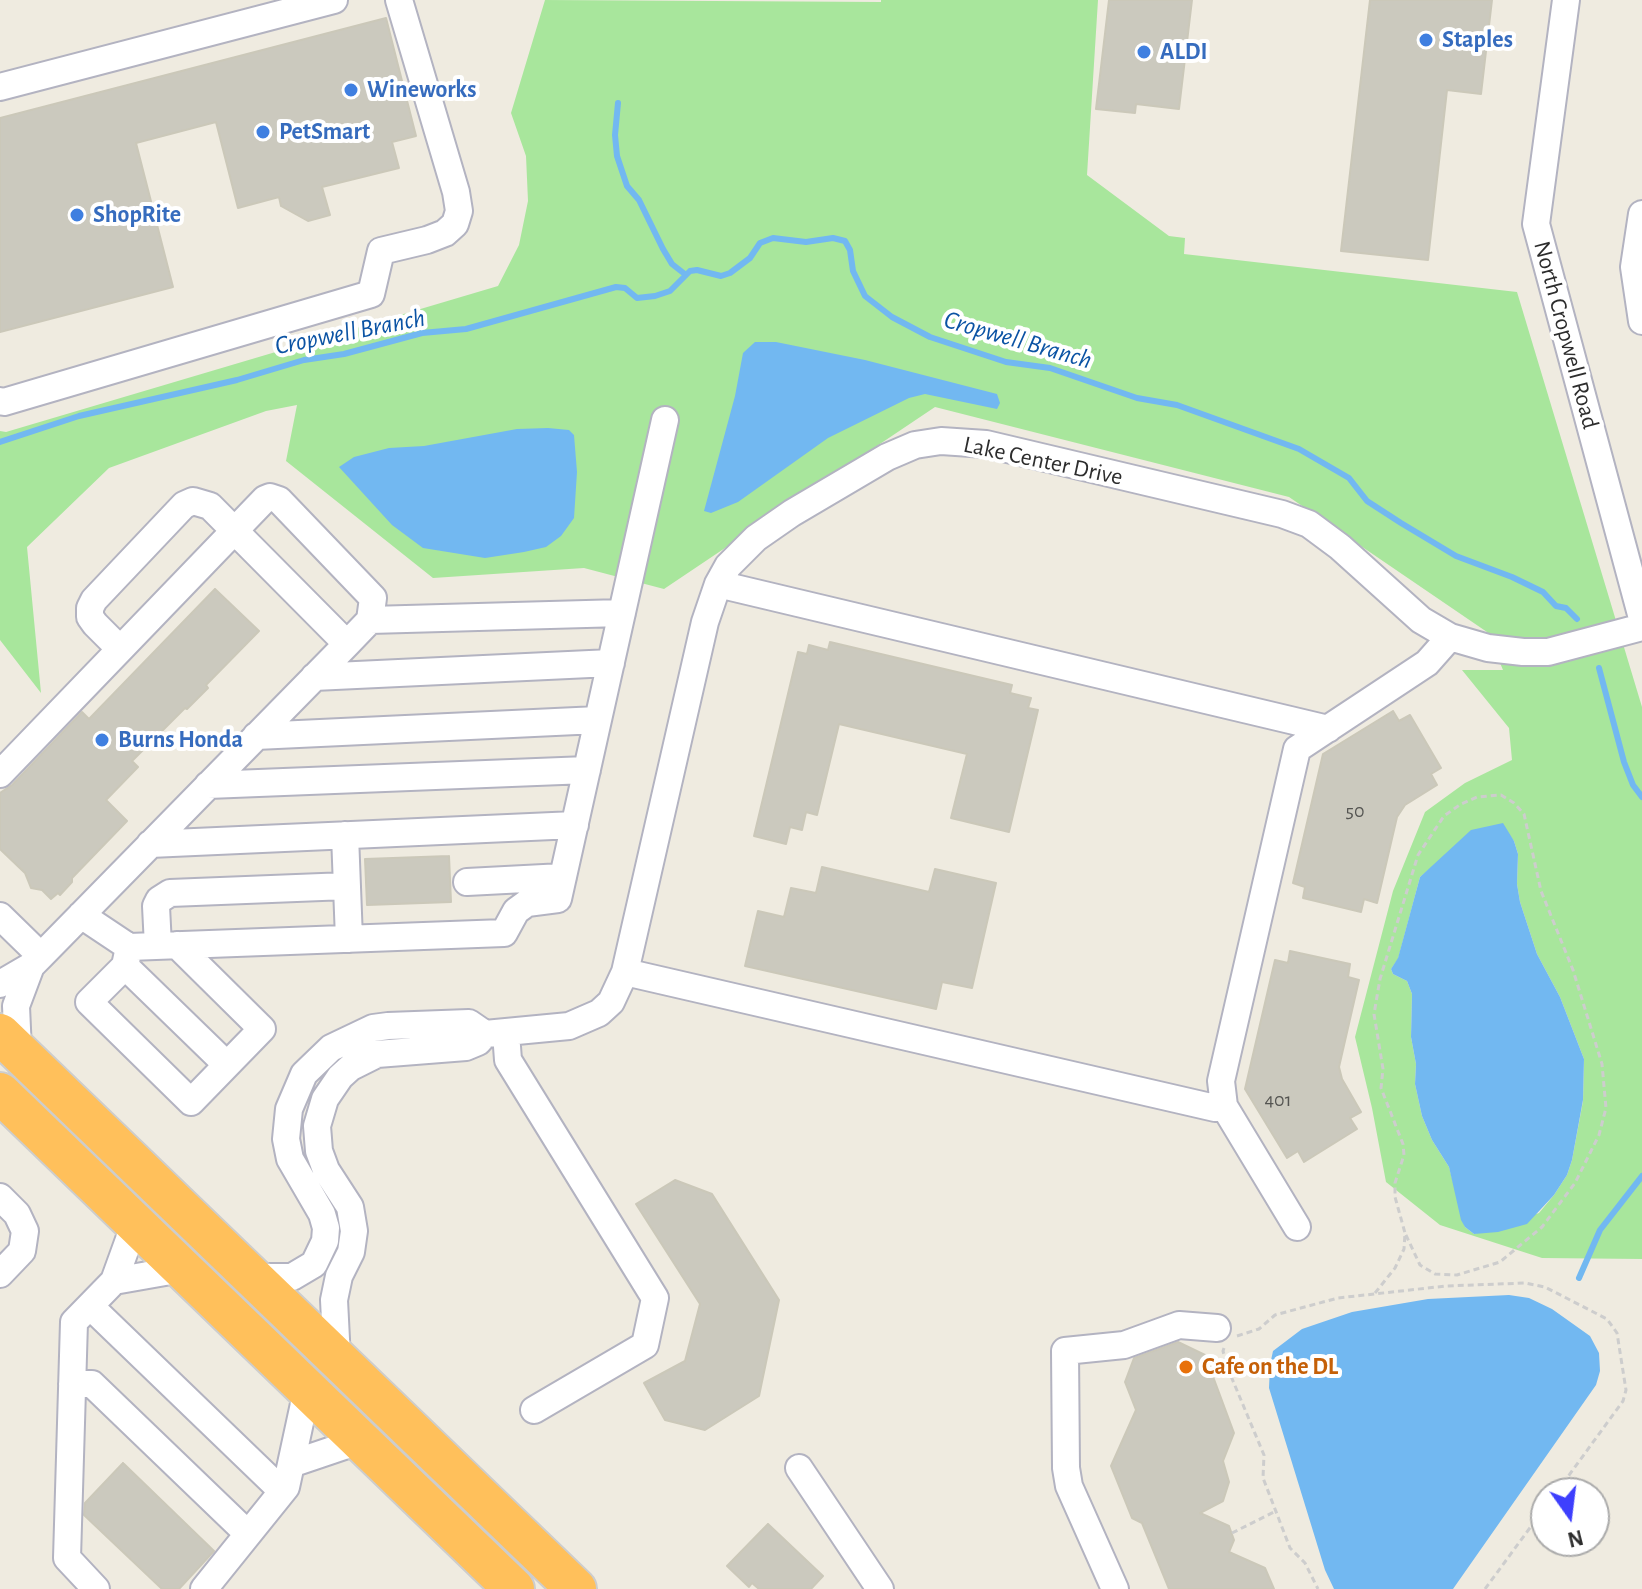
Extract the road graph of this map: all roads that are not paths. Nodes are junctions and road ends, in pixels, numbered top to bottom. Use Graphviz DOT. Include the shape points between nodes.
graph roads {
  1 [pos="334,0"];
  2 [pos="399,0"];
  3 [pos="1566,0"];
  4 [pos="0,87"];
  5 [pos="1642,220"];
  6 [pos="1642,321"];
  7 [pos="0,401"];
  8 [pos="665,420"];
  9 [pos="234,529"];
  10 [pos="718,584"];
  11 [pos="622,613"];
  12 [pos="1642,618"];
  13 [pos="370,620"];
  14 [pos="1642,627"];
  15 [pos="1450,637"];
  16 [pos="347,644"];
  17 [pos="119,648"];
  18 [pos="611,663"];
  19 [pos="314,677"];
  20 [pos="598,720"];
  21 [pos="1328,729"];
  22 [pos="256,736"];
  23 [pos="587,770"];
  24 [pos="0,774"];
  25 [pos="208,785"];
  26 [pos="575,825"];
  27 [pos="345,835"];
  28 [pos="150,844"];
  29 [pos="563,877"];
  30 [pos="467,882"];
  31 [pos="347,886"];
  32 [pos="81,915"];
  33 [pos="0,916"];
  34 [pos="349,939"];
  35 [pos="168,945"];
  36 [pos="127,956"];
  37 [pos="36,961"];
  38 [pos="625,972"];
  39 [pos="0,984"];
  40 [pos="495,1034"];
  41 [pos="9,1043"];
  42 [pos="227,1065"];
  43 [pos="0,1093"];
  44 [pos="1224,1106"];
  45 [pos="0,1197"];
  46 [pos="135,1223"];
  47 [pos="1297,1227"];
  48 [pos="182,1269"];
  49 [pos="0,1274"];
  50 [pos="253,1277"];
  51 [pos="114,1281"];
  52 [pos="90,1306"];
  53 [pos="1225,1336"];
  54 [pos="337,1359"];
  55 [pos="72,1384"];
  56 [pos="307,1390"];
  57 [pos="534,1410"];
  58 [pos="359,1441"];
  59 [pos="291,1464"];
  60 [pos="799,1468"];
  61 [pos="282,1491"];
  62 [pos="248,1534"];
  63 [pos="88,1585"];
  64 [pos="204,1589"];
  65 [pos="514,1589"];
  66 [pos="576,1589"];
  67 [pos="880,1589"];
  68 [pos="1115,1589"];
  1 -- 4 [label="street"];
  2 -- 7 [label="street" via="456,192 455,224 427,240 381,251 371,294"];
  3 -- 12 [label="street, North Cropwell Road" via="1536,224"];
  5 -- 6 [label="street" via="1634,267"];
  8 -- 11 [label="street"];
  9 -- 13 [label="street" via="265,499 279,500 373,598"];
  9 -- 16 [label="street"];
  9 -- 17 [label="street"];
  9 -- 17 [label="street" via="202,502 184,505 90,608 95,624"];
  10 -- 15 [label="street, Lake Center Drive" via="756,538 887,457 941,441 986,444 1309,524 1421,620"];
  10 -- 21 [label="street"];
  10 -- 38 [label="street, Lake Center Drive"];
  11 -- 13 [label="street"];
  11 -- 18 [label="street"];
  13 -- 16 [label="street"];
  14 -- 15 [label="street, Lake Center Drive" via="1548,652 1488,648"];
  15 -- 21 [label="street" via="1427,663"];
  16 -- 19 [label="street"];
  17 -- 24 [label="street"];
  18 -- 19 [label="street"];
  18 -- 20 [label="street"];
  19 -- 22 [label="street"];
  20 -- 22 [label="street"];
  20 -- 23 [label="street"];
  21 -- 44 [label="street" via="1297,749 1221,1081"];
  22 -- 25 [label="street"];
  23 -- 25 [label="street"];
  23 -- 26 [label="street"];
  25 -- 28 [label="street"];
  26 -- 27 [label="street"];
  26 -- 29 [label="street"];
  27 -- 28 [label="street"];
  27 -- 31 [label="street"];
  28 -- 32 [label="street"];
  29 -- 30 [label="street"];
  29 -- 34 [label="street" via="558,899 527,903 504,933"];
  31 -- 34 [label="street"];
  31 -- 35 [label="street" via="170,893 156,906"];
  32 -- 36 [label="street"];
  32 -- 37 [label="street"];
  33 -- 37 [label="street"];
  34 -- 35 [label="street"];
  35 -- 36 [label="street"];
  35 -- 42 [label="street" via="262,1029"];
  36 -- 42 [label="street"];
  36 -- 42 [label="street" via="89,1002 191,1102"];
  37 -- 39 [label="street"];
  37 -- 41 [label="street" via="16,1006"];
  38 -- 40 [label="street, Lake Center Drive" via="611,1002 585,1021"];
  38 -- 44 [label="street"];
  40 -- 50 [label="street, Lake Center Drive" via="469,1023 373,1028 331,1048 304,1074 289,1109 286,1139 290,1159 322,1214 325,1241 314,1264 292,1277"];
  40 -- 54 [label="street, Lake Center Drive" via="466,1047 377,1054 351,1067 325,1099 317,1126 319,1151 350,1207 354,1231 334,1300"];
  40 -- 57 [label="street" via="655,1298 645,1345"];
  41 -- 50 [label="highway"];
  43 -- 46 [label="highway"];
  44 -- 47 [label="street"];
  45 -- 49 [label="street" via="25,1231 22,1251"];
  46 -- 48 [label="highway"];
  46 -- 51 [label="street"];
  48 -- 51 [label="street"];
  48 -- 56 [label="highway"];
  50 -- 54 [label="highway"];
  51 -- 52 [label="street"];
  52 -- 55 [label="street" via="74,1322"];
  52 -- 61 [label="street"];
  53 -- 68 [label="street" via="1179,1325 1124,1345 1065,1351 1069,1486"];
  54 -- 66 [label="highway"];
  55 -- 62 [label="street" via="92,1384"];
  55 -- 63 [label="street" via="67,1558"];
  56 -- 58 [label="highway"];
  56 -- 59 [label="street"];
  58 -- 59 [label="street"];
  58 -- 65 [label="highway"];
  59 -- 61 [label="street"];
  60 -- 67 [label="street"];
  61 -- 62 [label="street"];
  62 -- 64 [label="street"];
}
